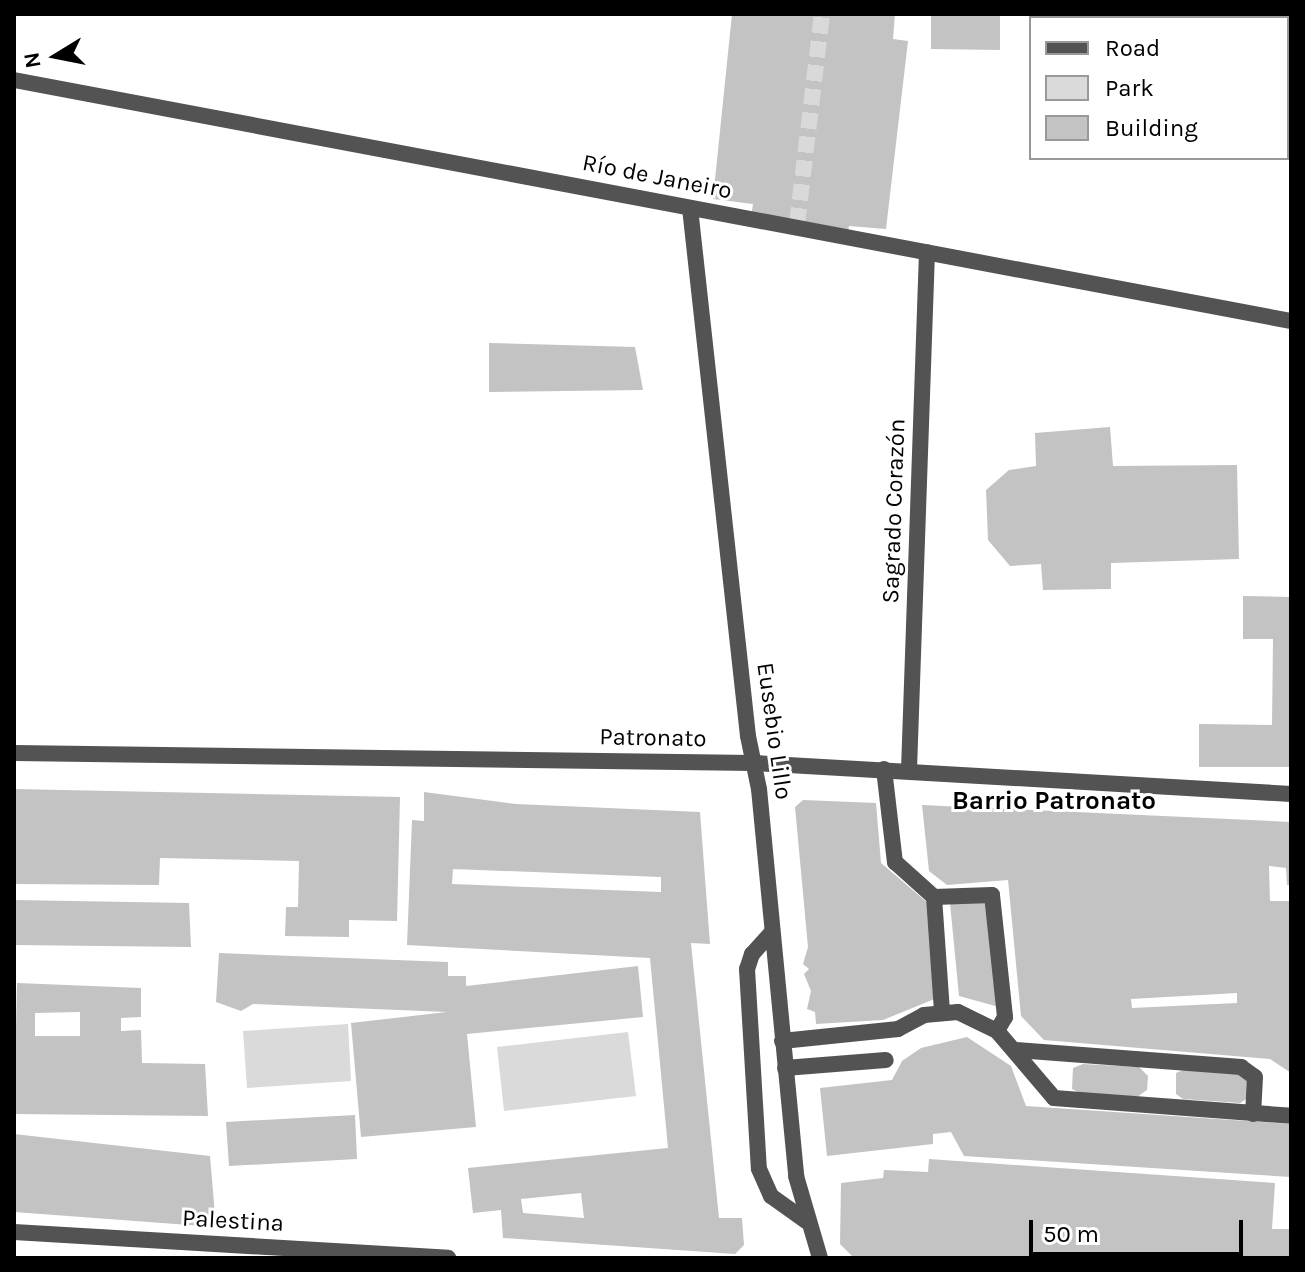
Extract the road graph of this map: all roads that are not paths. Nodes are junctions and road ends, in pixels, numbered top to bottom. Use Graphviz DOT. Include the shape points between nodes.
graph roads {
  1 [pos="14,80"];
  2 [pos="690,208"];
  3 [pos="927,252"];
  4 [pos="1291,321"];
  5 [pos="14,753"];
  6 [pos="754,763"];
  7 [pos="884,769"];
  8 [pos="909,770"];
  9 [pos="1291,794"];
  10 [pos="934,897"];
  11 [pos="772,932"];
  12 [pos="942,1011"];
  13 [pos="997,1031"];
  14 [pos="782,1041"];
  15 [pos="1016,1050"];
  16 [pos="886,1060"];
  17 [pos="785,1068"];
  18 [pos="1253,1114"];
  19 [pos="1291,1116"];
  20 [pos="806,1221"];
  21 [pos="14,1232"];
  22 [pos="448,1258"];
  23 [pos="820,1258"];
  1 -- 2 [label="street, Río de Janeiro"];
  2 -- 3 [label="street, Río de Janeiro"];
  2 -- 6 [label="street, Eusebio Lillo"];
  3 -- 4 [label="street, Río de Janeiro"];
  3 -- 8 [label="street, Sagrado Corazón"];
  5 -- 6 [label="street, Patronato"];
  6 -- 7 [label="street, Patronato"];
  6 -- 11 [label="street, Eusebio Lillo"];
  7 -- 8 [label="street, Patronato"];
  7 -- 10 [label="street" via="895,862"];
  8 -- 9 [label="street, Patronato"];
  10 -- 12 [label="street"];
  10 -- 13 [label="street" via="992,895 1005,1017"];
  11 -- 14 [label="street, Eusebio Lillo"];
  11 -- 20 [label="street" via="752,954 747,969 759,1169 771,1196"];
  12 -- 13 [label="street" via="973,1016"];
  12 -- 14 [label="street" via="898,1029"];
  13 -- 15 [label="street"];
  14 -- 17 [label="street, Eusebio Lillo"];
  15 -- 18 [label="street" via="1054,1098"];
  15 -- 18 [label="street" via="1241,1067 1255,1077"];
  16 -- 17 [label="street"];
  17 -- 20 [label="street, Eusebio Lillo"];
  18 -- 19 [label="street"];
  20 -- 23 [label="street, Eusebio Lillo"];
  21 -- 22 [label="street, Palestina"];
}
